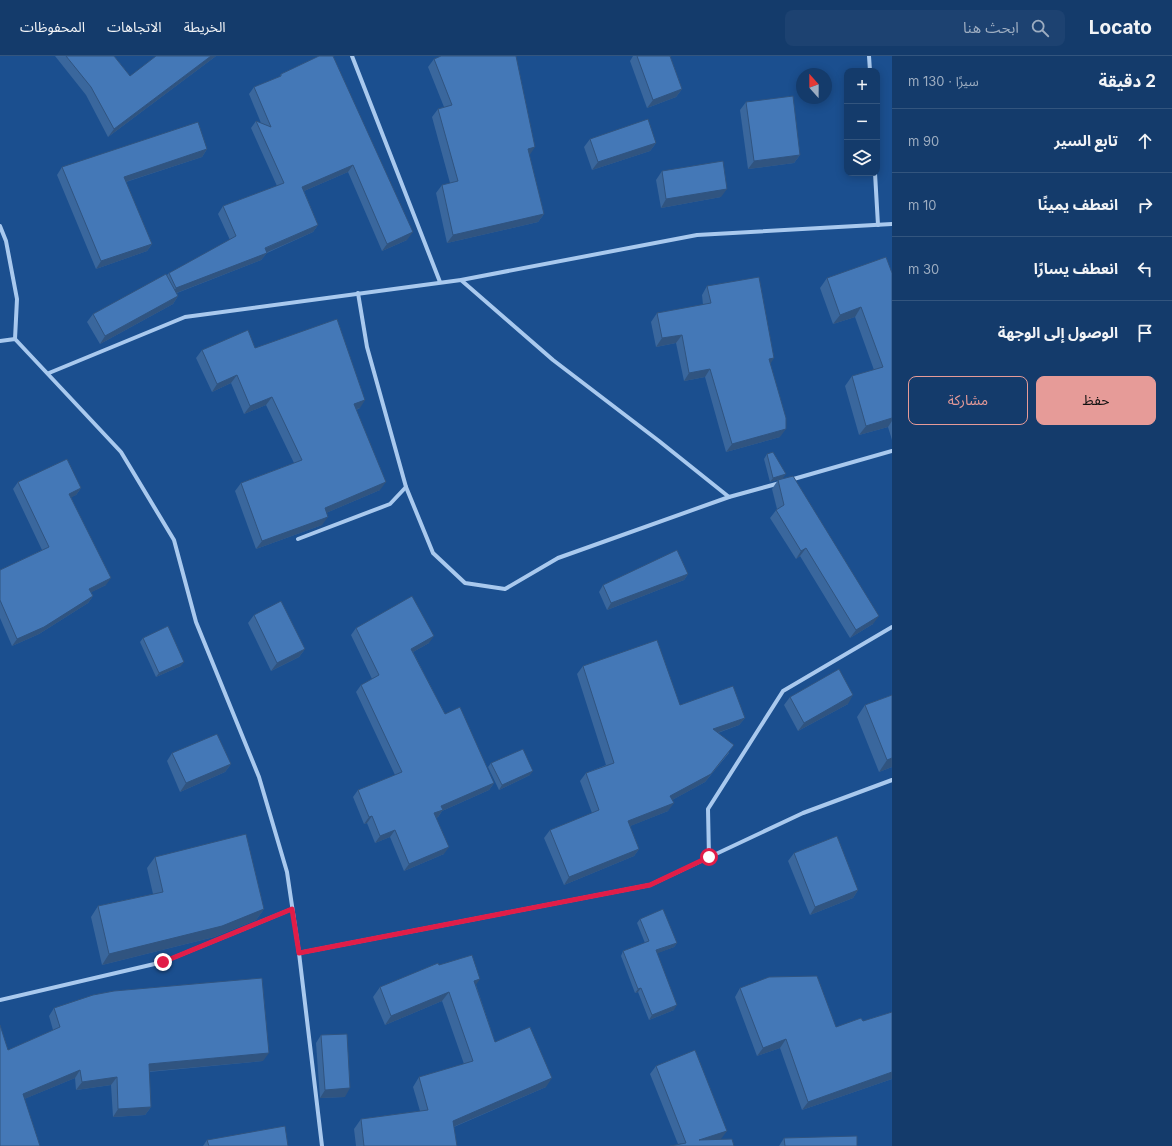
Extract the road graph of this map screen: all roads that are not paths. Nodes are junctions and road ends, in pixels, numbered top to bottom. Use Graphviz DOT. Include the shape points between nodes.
graph roads {
  1 [pos="352,56"];
  2 [pos="870,56"];
  3 [pos="870,68"];
  4 [pos="875,176"];
  5 [pos="892,224"];
  6 [pos="878,225"];
  7 [pos="0,226"];
  8 [pos="461,280"];
  9 [pos="440,282"];
  10 [pos="358,293"];
  11 [pos="15,338"];
  12 [pos="0,341"];
  13 [pos="49,373"];
  14 [pos="892,451"];
  15 [pos="406,487"];
  16 [pos="729,497"];
  17 [pos="298,540"];
  18 [pos="892,627"];
  19 [pos="892,780"];
  20 [pos="709,857"];
  21 [pos="292,909"];
  22 [pos="299,953"];
  23 [pos="0,1000"];
  24 [pos="322,1146"];
  1 -- 9 [label="street"];
  2 -- 3 [label="street"];
  4 -- 6 [label="street"];
  5 -- 6 [label="street"];
  6 -- 8 [label="street" via="697,235"];
  7 -- 11 [label="street" via="6,241 17,299"];
  8 -- 9 [label="street"];
  8 -- 16 [label="street" via="553,360"];
  9 -- 10 [label="street"];
  10 -- 13 [label="street" via="185,317"];
  10 -- 15 [label="street" via="367,347"];
  11 -- 12 [label="street"];
  11 -- 13 [label="street"];
  13 -- 21 [label="street" via="122,452 174,540 196,622 259,777 287,872"];
  14 -- 16 [label="street"];
  15 -- 16 [label="street" via="432,553 464,582 504,589 558,558"];
  15 -- 17 [label="street" via="390,504"];
  18 -- 20 [label="street" via="783,691 708,809"];
  19 -- 20 [label="street" via="803,813"];
  20 -- 22 [label="street" via="650,885"];
  21 -- 22 [label="street"];
  21 -- 23 [label="street" via="163,962"];
  22 -- 24 [label="street"];
}
